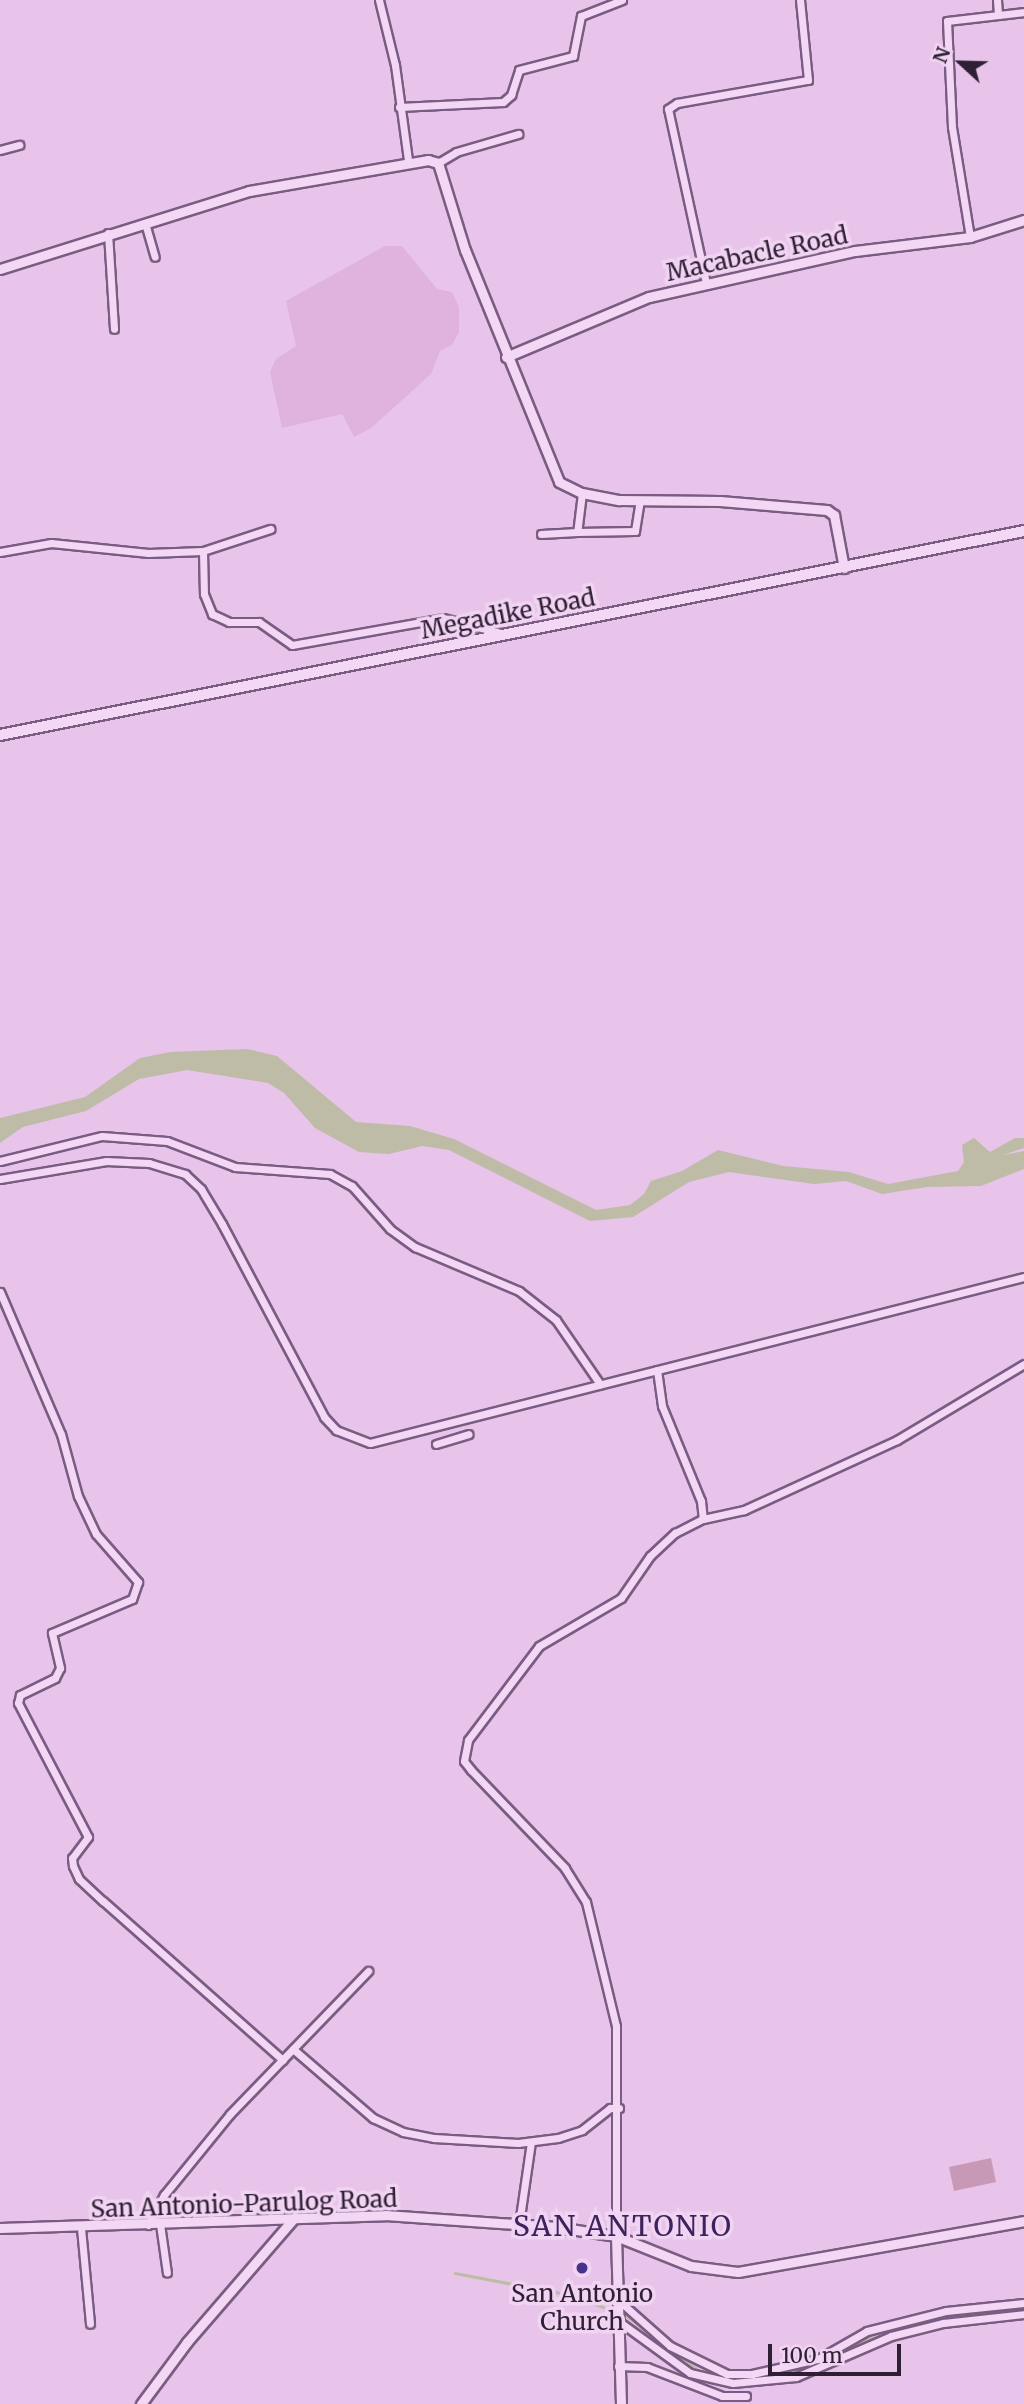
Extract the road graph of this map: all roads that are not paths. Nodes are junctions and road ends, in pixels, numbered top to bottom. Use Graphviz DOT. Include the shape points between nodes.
graph roads {
  1 [pos="379,0"];
  2 [pos="622,0"];
  3 [pos="800,0"];
  4 [pos="997,0"];
  5 [pos="1024,12"];
  6 [pos="998,15"];
  7 [pos="400,107"];
  8 [pos="518,134"];
  9 [pos="19,145"];
  10 [pos="0,150"];
  11 [pos="408,160"];
  12 [pos="438,163"];
  13 [pos="1024,220"];
  14 [pos="145,223"];
  15 [pos="108,233"];
  16 [pos="970,237"];
  17 [pos="155,257"];
  18 [pos="0,269"];
  19 [pos="706,283"];
  20 [pos="114,328"];
  21 [pos="506,357"];
  22 [pos="582,493"];
  23 [pos="640,501"];
  24 [pos="270,529"];
  25 [pos="1024,531"];
  26 [pos="577,532"];
  27 [pos="541,534"];
  28 [pos="203,551"];
  29 [pos="0,552"];
  30 [pos="844,568"];
  31 [pos="507,635"];
  32 [pos="0,736"];
  33 [pos="0,1161"];
  34 [pos="0,1179"];
  35 [pos="1024,1277"];
  36 [pos="0,1292"];
  37 [pos="1024,1364"];
  38 [pos="657,1370"];
  39 [pos="600,1384"];
  40 [pos="468,1434"];
  41 [pos="436,1444"];
  42 [pos="703,1518"];
  43 [pos="368,1971"];
  44 [pos="293,2049"];
  45 [pos="283,2060"];
  46 [pos="619,2108"];
  47 [pos="531,2142"];
  48 [pos="295,2217"];
  49 [pos="1024,2221"];
  50 [pos="160,2224"];
  51 [pos="519,2224"];
  52 [pos="148,2225"];
  53 [pos="0,2228"];
  54 [pos="81,2228"];
  55 [pos="616,2236"];
  56 [pos="167,2273"];
  57 [pos="617,2299"];
  58 [pos="1024,2303"];
  59 [pos="1024,2314"];
  60 [pos="617,2319"];
  61 [pos="90,2325"];
  62 [pos="618,2366"];
  63 [pos="746,2396"];
  64 [pos="141,2404"];
  65 [pos="621,2404"];
  1 -- 7 [label="street"];
  2 -- 7 [label="street" via="581,16 573,56 519,70 511,95 503,102"];
  3 -- 19 [label="street" via="808,80 677,103 668,109"];
  4 -- 6 [label="street"];
  5 -- 6 [label="street"];
  6 -- 16 [label="street" via="947,21 954,139"];
  7 -- 11 [label="street"];
  8 -- 12 [label="street" via="456,152"];
  9 -- 10 [label="street"];
  11 -- 12 [label="street"];
  11 -- 14 [label="street" via="249,191"];
  12 -- 21 [label="street"];
  13 -- 16 [label="street, Macabacle Road"];
  14 -- 15 [label="street"];
  14 -- 17 [label="street"];
  15 -- 18 [label="street"];
  15 -- 20 [label="street"];
  16 -- 19 [label="street, Macabacle Road" via="855,251"];
  19 -- 21 [label="street, Macabacle Road" via="649,297"];
  21 -- 22 [label="street" via="554,475 566,487"];
  22 -- 23 [label="street"];
  22 -- 26 [label="street"];
  23 -- 26 [label="street" via="635,531"];
  23 -- 30 [label="street" via="720,501 827,510 834,515"];
  24 -- 28 [label="street"];
  25 -- 30 [label="main road, Megadike Road"];
  26 -- 27 [label="street"];
  28 -- 29 [label="street" via="148,553 51,543"];
  28 -- 31 [label="street" via="204,594 212,614 229,622 259,622 292,645 443,618"];
  30 -- 31 [label="main road, Megadike Road"];
  31 -- 32 [label="main road, Megadike Road"];
  33 -- 39 [label="street" via="102,1136 167,1141 235,1167 330,1174 352,1186 390,1229 415,1247 519,1291 556,1320"];
  34 -- 39 [label="street" via="106,1161 149,1163 185,1174 201,1189 222,1224 324,1417 354,1440 370,1443"];
  35 -- 38 [label="street"];
  36 -- 45 [label="street" via="61,1434 78,1496 96,1534 138,1582 132,1599 52,1633 60,1668 55,1678 20,1695 18,1703 88,1837 72,1858 73,1866 79,1879"];
  37 -- 42 [label="street" via="897,1440 744,1510"];
  38 -- 39 [label="street"];
  38 -- 42 [label="street" via="662,1406 701,1501"];
  40 -- 41 [label="street"];
  42 -- 46 [label="street" via="661,1544 621,1598 539,1646 464,1750 471,1770 565,1868 586,1902 616,2026"];
  43 -- 44 [label="street"];
  44 -- 45 [label="street"];
  44 -- 47 [label="street" via="373,2118 403,2132"];
  45 -- 52 [label="street" via="174,2182"];
  46 -- 47 [label="street" via="610,2108 582,2130"];
  46 -- 55 [label="street"];
  47 -- 51 [label="street"];
  48 -- 50 [label="street, San Antonio-Parulog Road"];
  48 -- 51 [label="street, San Antonio-Parulog Road" via="385,2216"];
  48 -- 64 [label="street" via="187,2342"];
  49 -- 55 [label="street, San Antonio-Parulog Road" via="738,2272 691,2266"];
  50 -- 52 [label="street, San Antonio-Parulog Road"];
  50 -- 56 [label="street"];
  51 -- 55 [label="street, San Antonio-Parulog Road"];
  52 -- 54 [label="street, San Antonio-Parulog Road"];
  53 -- 54 [label="street, San Antonio-Parulog Road"];
  54 -- 61 [label="street"];
  55 -- 57 [label="street"];
  57 -- 58 [label="street" via="670,2346 727,2374 752,2374 818,2359 867,2332 946,2311"];
  57 -- 60 [label="street"];
  59 -- 60 [label="street" via="943,2323 891,2336 796,2377 733,2383 690,2373"];
  60 -- 62 [label="street"];
  62 -- 63 [label="street" via="647,2367 722,2396"];
  62 -- 65 [label="street"];
}
